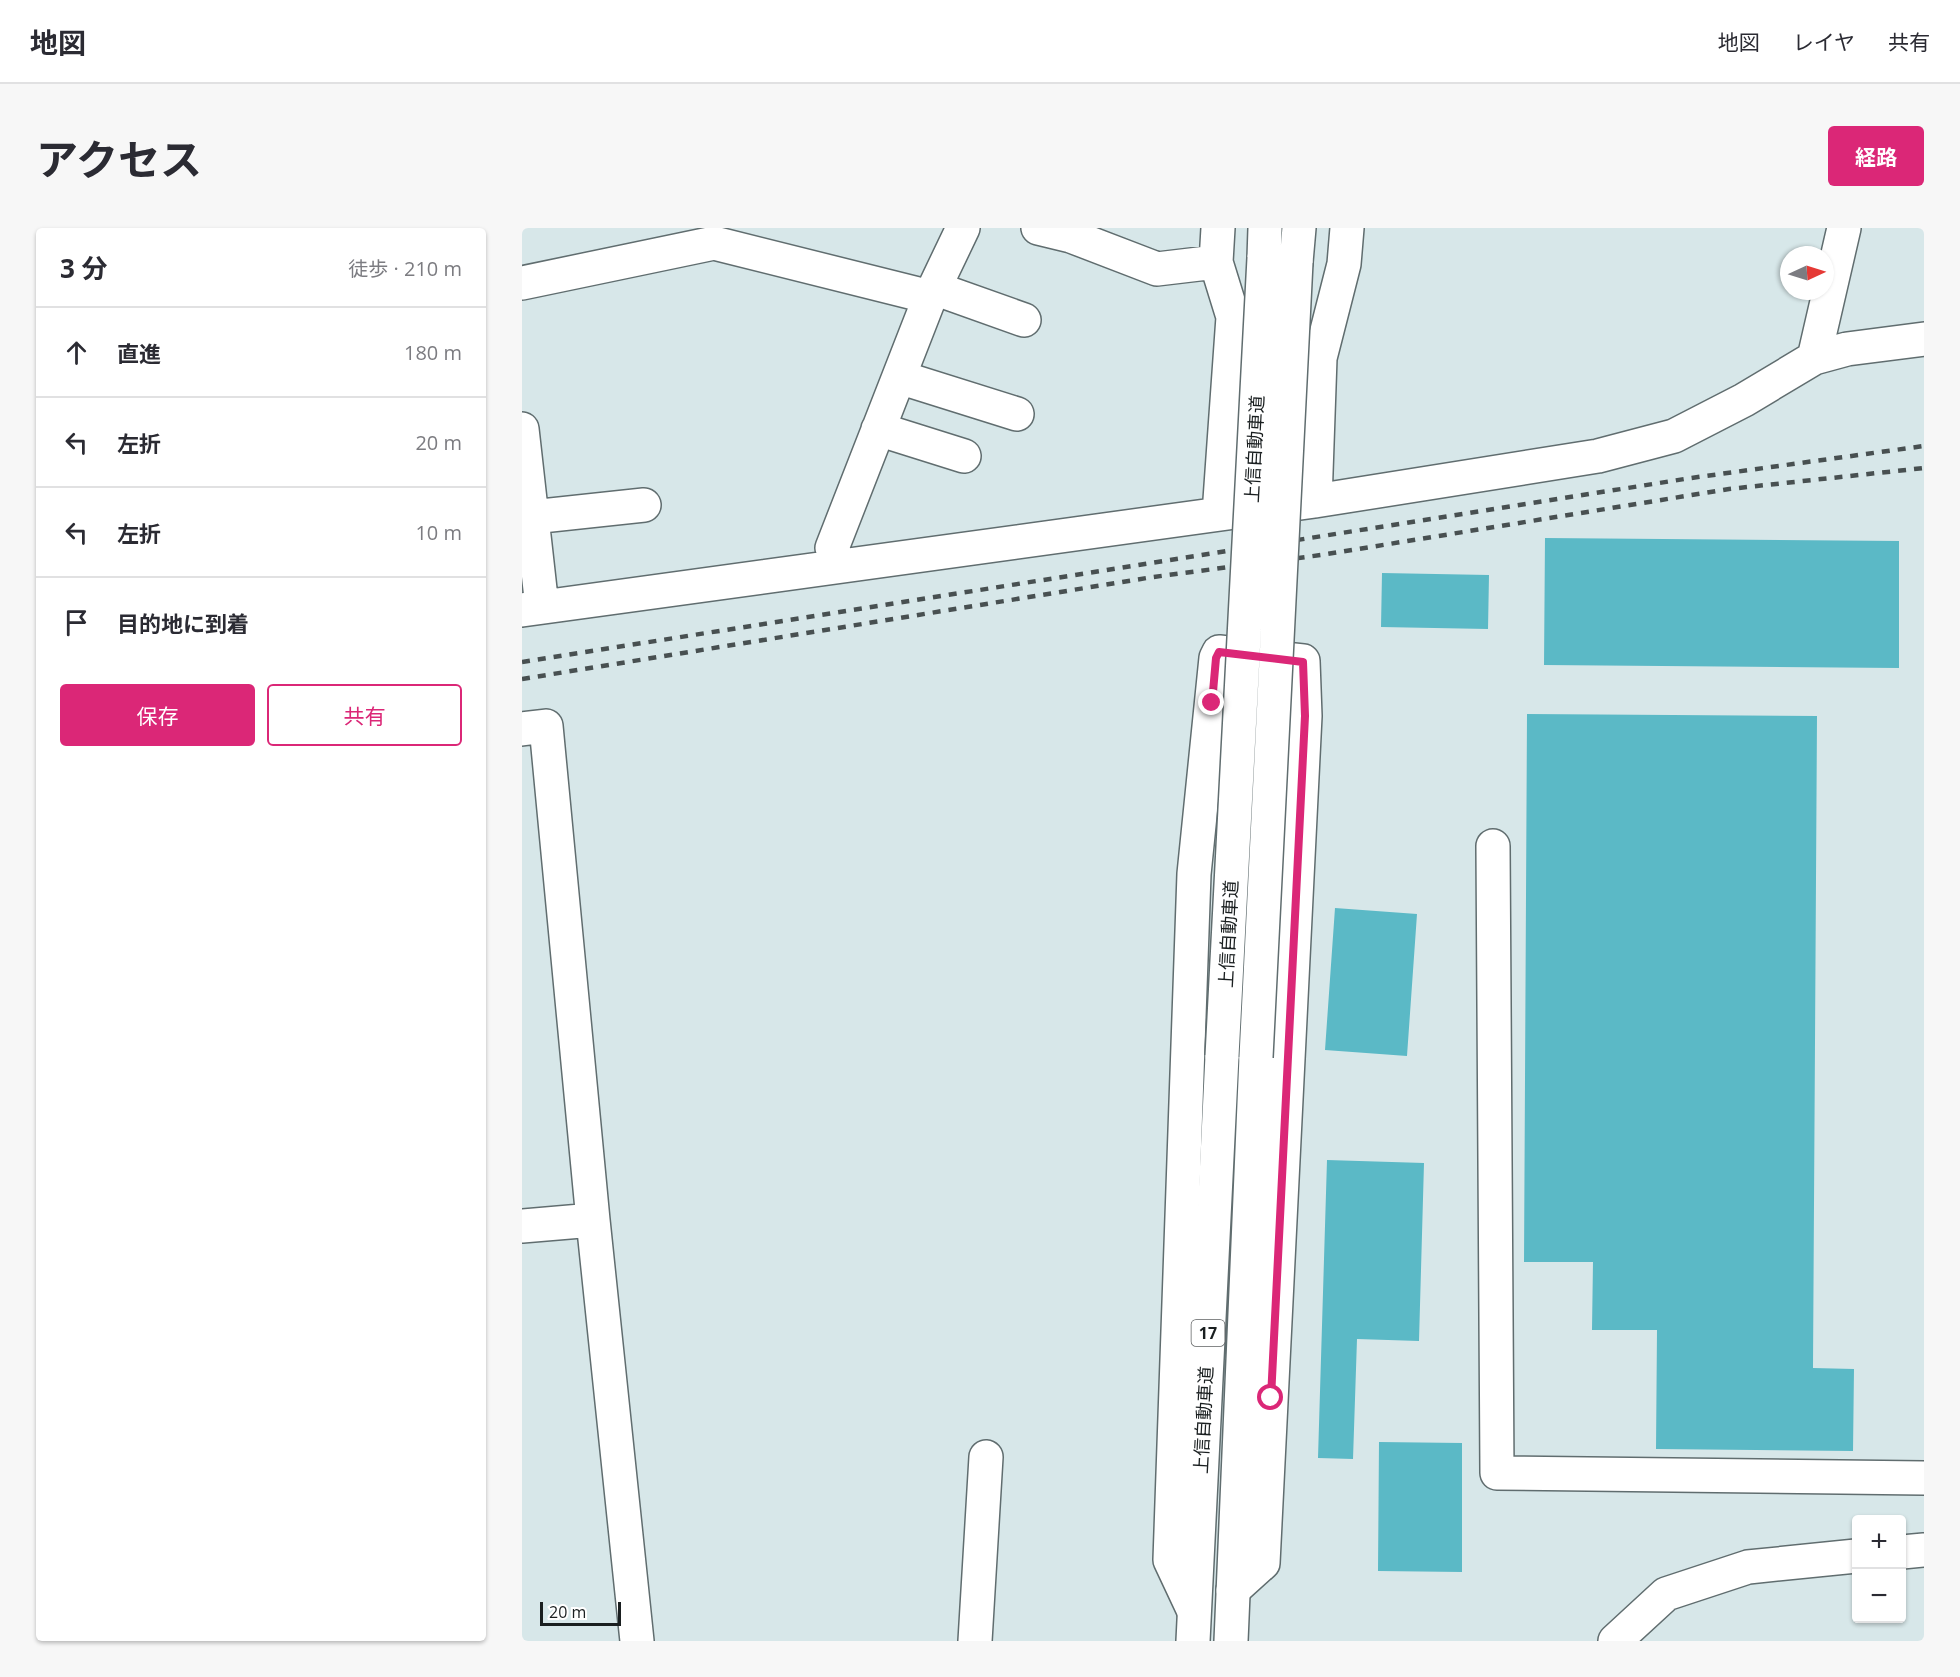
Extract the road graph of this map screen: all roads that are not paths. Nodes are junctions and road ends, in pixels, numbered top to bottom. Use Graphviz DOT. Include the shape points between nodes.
graph roads {
  1 [pos="963,228"];
  2 [pos="1038,228"];
  3 [pos="1218,228"];
  4 [pos="1299,228"];
  5 [pos="1347,228"];
  6 [pos="1844,228"];
  7 [pos="718,235"];
  8 [pos="1265,243"];
  9 [pos="1216,262"];
  10 [pos="522,283"];
  11 [pos="932,293"];
  12 [pos="1024,320"];
  13 [pos="1924,339"];
  14 [pos="1814,358"];
  15 [pos="899,377"];
  16 [pos="1017,414"];
  17 [pos="522,429"];
  18 [pos="878,429"];
  19 [pos="964,456"];
  20 [pos="1315,501"];
  21 [pos="644,505"];
  22 [pos="1219,514"];
  23 [pos="532,517"];
  24 [pos="832,548"];
  25 [pos="532,609"];
  26 [pos="522,729"];
  27 [pos="1492,846"];
  28 [pos="593,1220"];
  29 [pos="522,1226"];
  30 [pos="986,1456"];
  31 [pos="1920,1478"];
  32 [pos="1924,1550"];
  33 [pos="1906,1552"];
  34 [pos="1852,1557"];
  35 [pos="1233,1590"];
  36 [pos="1193,1625"];
  37 [pos="637,1641"];
  38 [pos="975,1641"];
  39 [pos="1232,1641"];
  40 [pos="1615,1641"];
  1 -- 11 [label="main road"];
  2 -- 9 [label="main road" via="1071,236 1157,269"];
  3 -- 9 [label="main road"];
  4 -- 35 [label="main road, 上信自動車道 / 17, bridge"];
  5 -- 20 [label="main road" via="1344,264 1320,358"];
  6 -- 14 [label="main road"];
  7 -- 10 [label="main road"];
  7 -- 11 [label="main road"];
  8 -- 36 [label="main road, 上信自動車道 / 17, bridge"];
  9 -- 22 [label="main road" via="1233,317"];
  11 -- 12 [label="main road"];
  11 -- 15 [label="main road"];
  13 -- 14 [label="main road" via="1847,349"];
  14 -- 20 [label="main road" via="1674,436 1598,456"];
  15 -- 16 [label="main road"];
  15 -- 18 [label="main road"];
  17 -- 23 [label="main road"];
  18 -- 19 [label="main road"];
  18 -- 24 [label="main road"];
  20 -- 22 [label="main road"];
  21 -- 23 [label="main road"];
  22 -- 25 [label="main road"];
  23 -- 25 [label="main road"];
  26 -- 28 [label="main road" via="546,726"];
  27 -- 31 [label="main road" via="1497,1473"];
  28 -- 29 [label="main road"];
  28 -- 37 [label="main road"];
  30 -- 38 [label="main road"];
  32 -- 33 [label="main road"];
  34 -- 40 [label="main road" via="1748,1567 1666,1594"];
  35 -- 36 [label="main road" via="1263,1563 1305,716 1303,662 1219,652 1194,874 1170,1560"];
  35 -- 39 [label="main road, 上信自動車道 / 17"];
}
